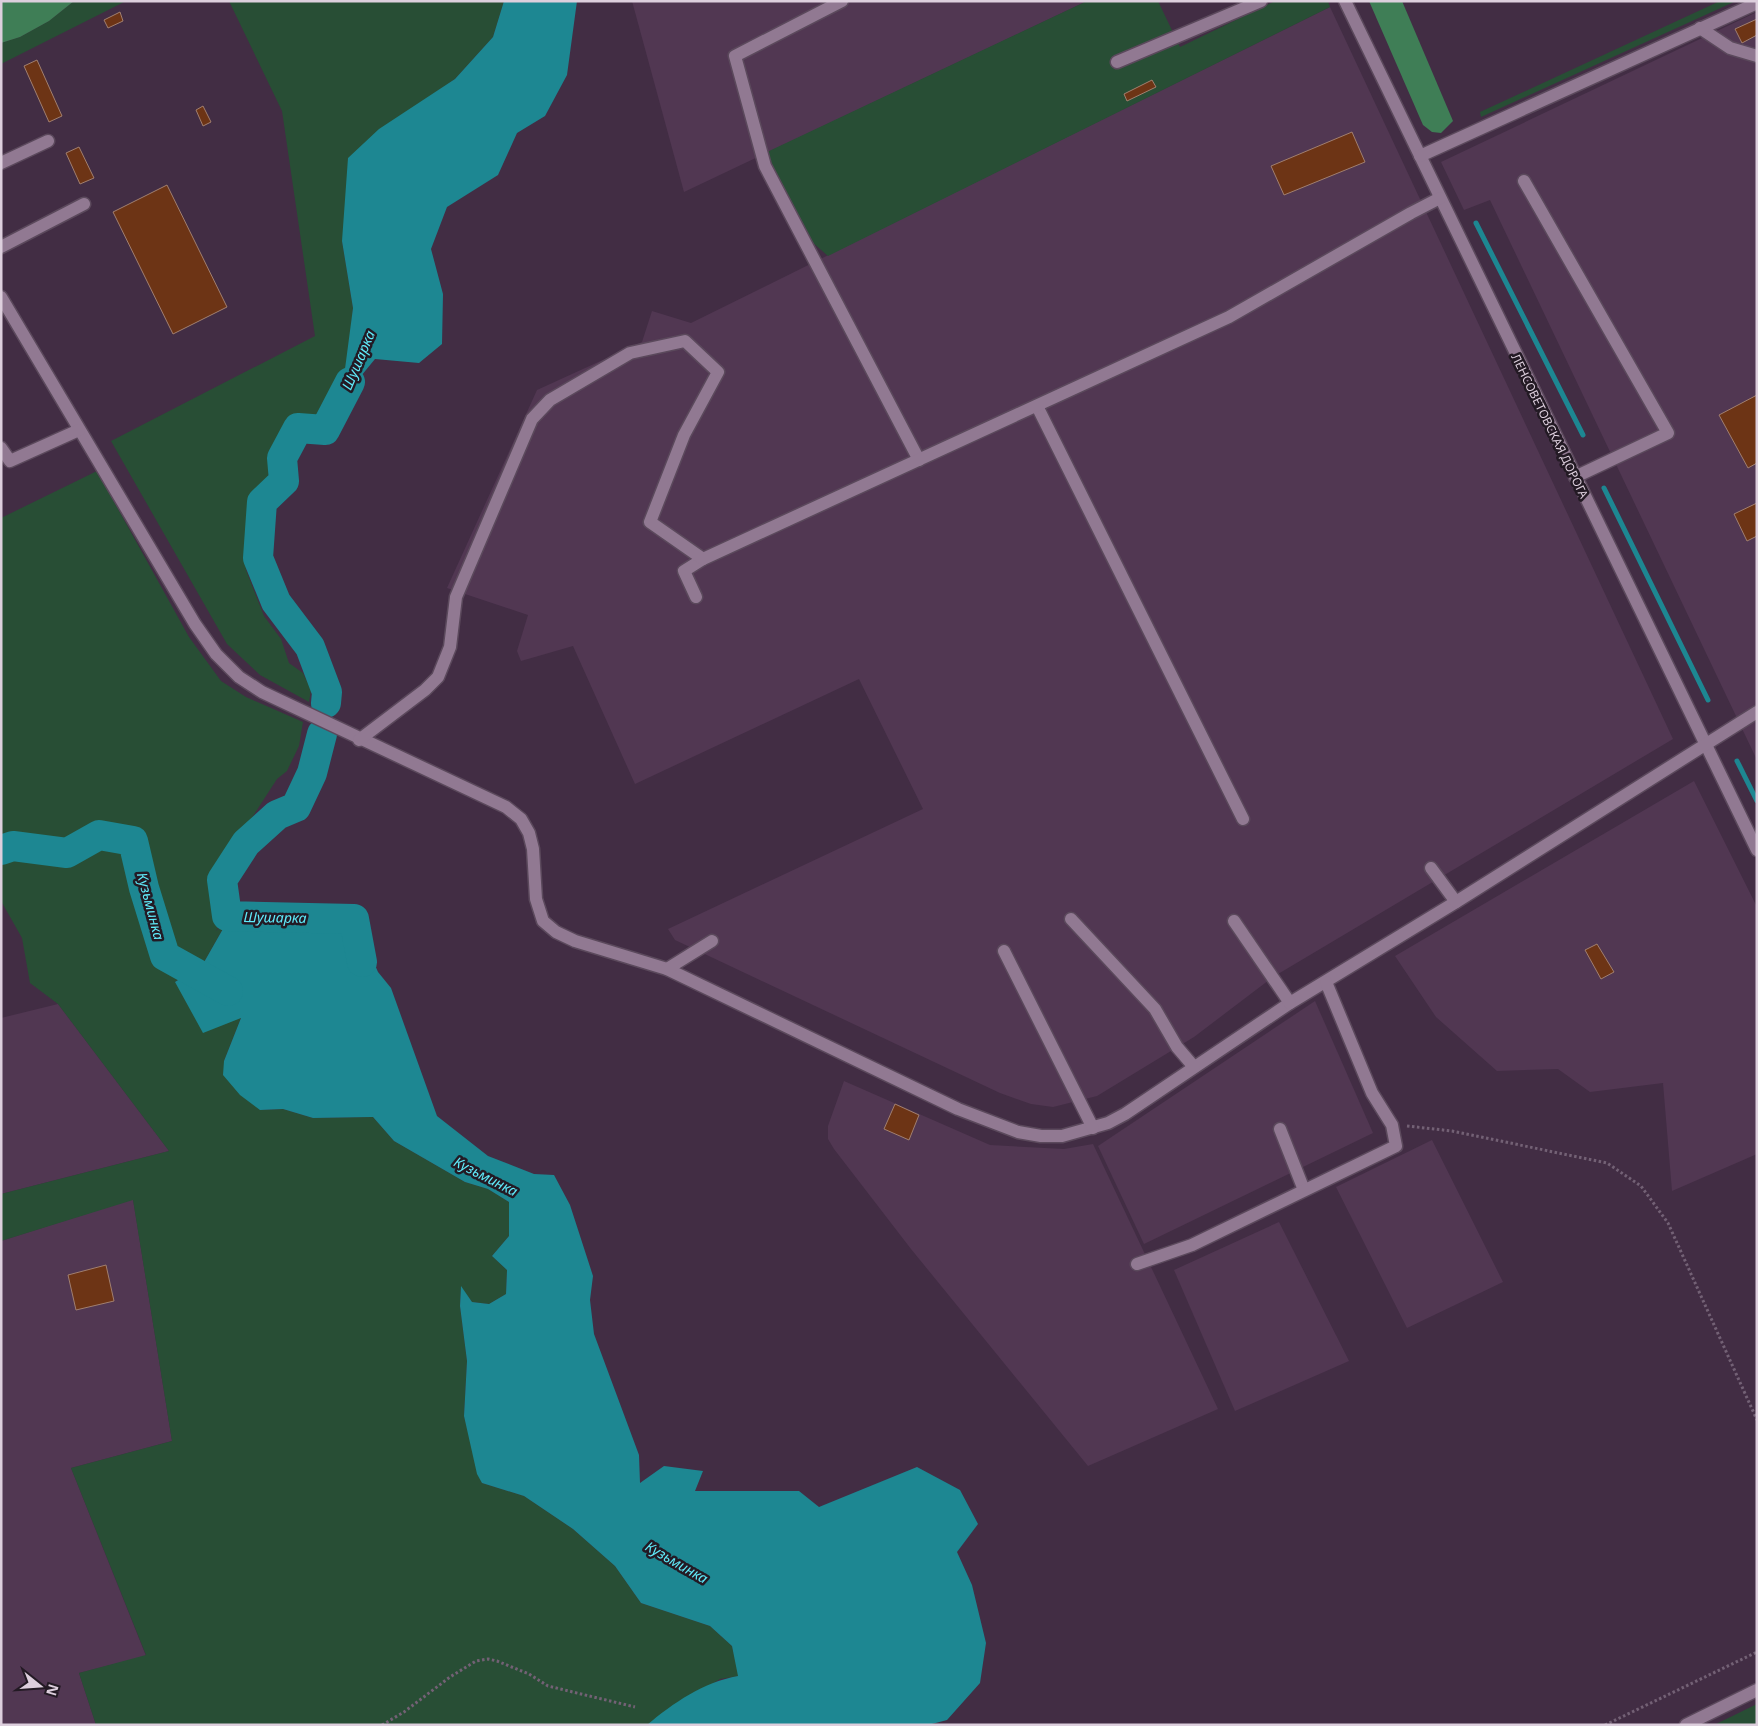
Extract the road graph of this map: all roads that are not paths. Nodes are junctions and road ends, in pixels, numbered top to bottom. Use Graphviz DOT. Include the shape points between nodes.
graph roads {
  1 [pos="842,1"];
  2 [pos="1261,1"];
  3 [pos="1345,1"];
  4 [pos="1757,3"];
  5 [pos="1700,28"];
  6 [pos="1757,56"];
  7 [pos="1117,62"];
  8 [pos="48,141"];
  9 [pos="1420,156"];
  10 [pos="1,163"];
  11 [pos="1524,181"];
  12 [pos="1440,198"];
  13 [pos="84,204"];
  14 [pos="1,247"];
  15 [pos="1,297"];
  16 [pos="1037,406"];
  17 [pos="79,430"];
  18 [pos="1,448"];
  19 [pos="919,460"];
  20 [pos="1575,477"];
  21 [pos="703,559"];
  22 [pos="696,597"];
  23 [pos="1757,712"];
  24 [pos="359,740"];
  25 [pos="1704,745"];
  26 [pos="1242,819"];
  27 [pos="1757,850"];
  28 [pos="1432,868"];
  29 [pos="1456,902"];
  30 [pos="1071,919"];
  31 [pos="1234,920"];
  32 [pos="712,941"];
  33 [pos="1004,951"];
  34 [pos="667,970"];
  35 [pos="1326,982"];
  36 [pos="1290,1003"];
  37 [pos="1194,1067"];
  38 [pos="1093,1128"];
  39 [pos="1280,1129"];
  40 [pos="1304,1190"];
  41 [pos="1137,1264"];
  42 [pos="1757,1690"];
  43 [pos="1686,1725"];
  1 -- 19 [label="street" via="735,56 765,166"];
  2 -- 7 [label="street"];
  3 -- 9 [label="street, ЛЕНСОВЕТОВСКАЯ ДОРОГА"];
  4 -- 5 [label="street"];
  5 -- 6 [label="street" via="1730,48"];
  5 -- 9 [label="street"];
  8 -- 10 [label="street"];
  9 -- 12 [label="street, ЛЕНСОВЕТОВСКАЯ ДОРОГА"];
  11 -- 20 [label="street" via="1668,433"];
  12 -- 16 [label="street" via="1229,317"];
  12 -- 20 [label="street, ЛЕНСОВЕТОВСКАЯ ДОРОГА"];
  13 -- 14 [label="street"];
  15 -- 17 [label="street"];
  16 -- 19 [label="street"];
  16 -- 26 [label="street"];
  17 -- 18 [label="street" via="10,461"];
  17 -- 24 [label="street" via="194,624 216,654 239,677 262,692"];
  19 -- 21 [label="street"];
  20 -- 25 [label="street, ЛЕНСОВЕТОВСКАЯ ДОРОГА"];
  21 -- 22 [label="street" via="684,571"];
  21 -- 24 [label="street" via="650,522 684,435 718,372 686,341 630,353 550,400 532,420 456,597 450,647 442,670 425,690"];
  23 -- 25 [label="street"];
  24 -- 34 [label="street" via="506,807 521,819 533,849 536,899 543,921 556,932"];
  25 -- 27 [label="street, ЛЕНСОВЕТОВСКАЯ ДОРОГА"];
  25 -- 29 [label="street"];
  28 -- 29 [label="street"];
  29 -- 35 [label="street"];
  30 -- 37 [label="street" via="1154,1009 1177,1047"];
  31 -- 36 [label="street"];
  32 -- 34 [label="street"];
  33 -- 38 [label="street"];
  34 -- 38 [label="street" via="991,1123 1042,1136 1062,1136"];
  35 -- 36 [label="street"];
  35 -- 40 [label="street" via="1372,1093 1392,1125 1396,1146"];
  36 -- 37 [label="street"];
  37 -- 38 [label="street" via="1125,1114"];
  39 -- 40 [label="street"];
  40 -- 41 [label="street" via="1192,1245"];
  42 -- 43 [label="street"];
}
